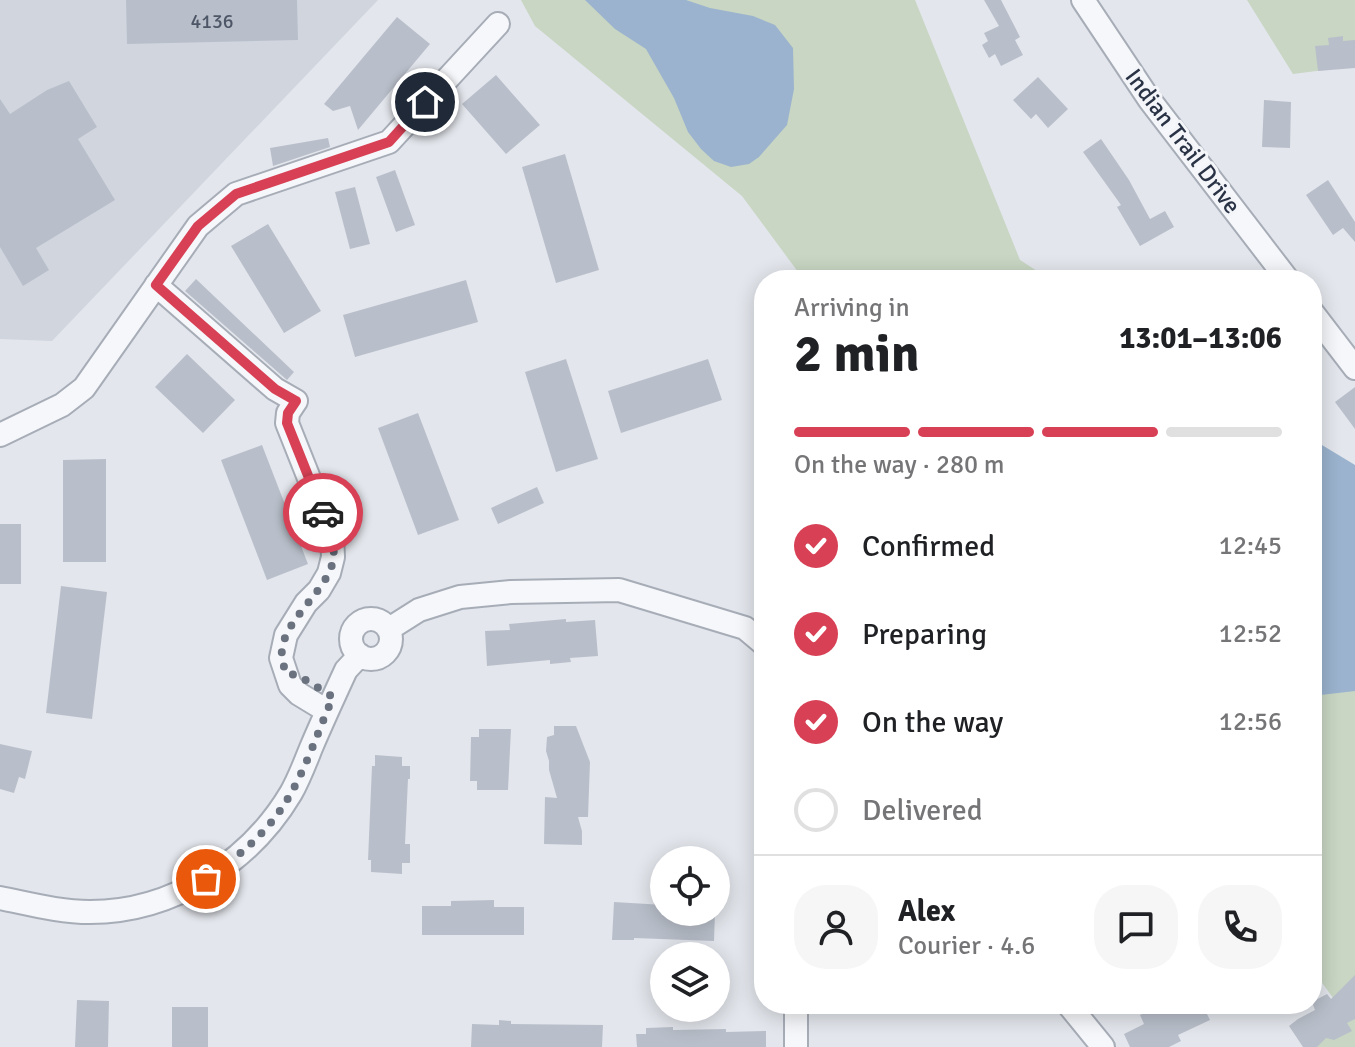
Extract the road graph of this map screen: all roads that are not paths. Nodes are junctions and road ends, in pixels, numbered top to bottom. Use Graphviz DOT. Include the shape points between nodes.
graph roads {
  1 [pos="1083,0"];
  2 [pos="498,24"];
  3 [pos="1280,270"];
  4 [pos="156,285"];
  5 [pos="1322,325"];
  6 [pos="1355,368"];
  7 [pos="0,435"];
  8 [pos="389,629"];
  9 [pos="754,636"];
  10 [pos="360,655"];
  11 [pos="330,704"];
  12 [pos="0,898"];
  13 [pos="796,1014"];
  14 [pos="1076,1014"];
  15 [pos="796,1047"];
  16 [pos="1103,1047"];
  1 -- 3 [label="street, Indian Trail Drive" via="1149,99"];
  2 -- 4 [label="street" via="389,142 236,194 198,226"];
  4 -- 7 [label="street" via="84,388 62,405"];
  4 -- 11 [label="street" via="275,389 296,401 287,423 332,536 333,557 319,590 286,635 281,658 290,685 299,694"];
  5 -- 6 [label="street"];
  8 -- 9 [label="street" via="419,610 460,597 619,590 745,628"];
  8 -- 10 [label="street" via="393,641 385,655 369,660"];
  8 -- 10 [label="street" via="373,617 357,622 350,637"];
  10 -- 11 [label="street" via="346,670"];
  11 -- 12 [label="street" via="293,790 270,824 241,855 206,879 148,904 105,911 63,910"];
  13 -- 15 [label="street"];
  14 -- 16 [label="street"];
}
